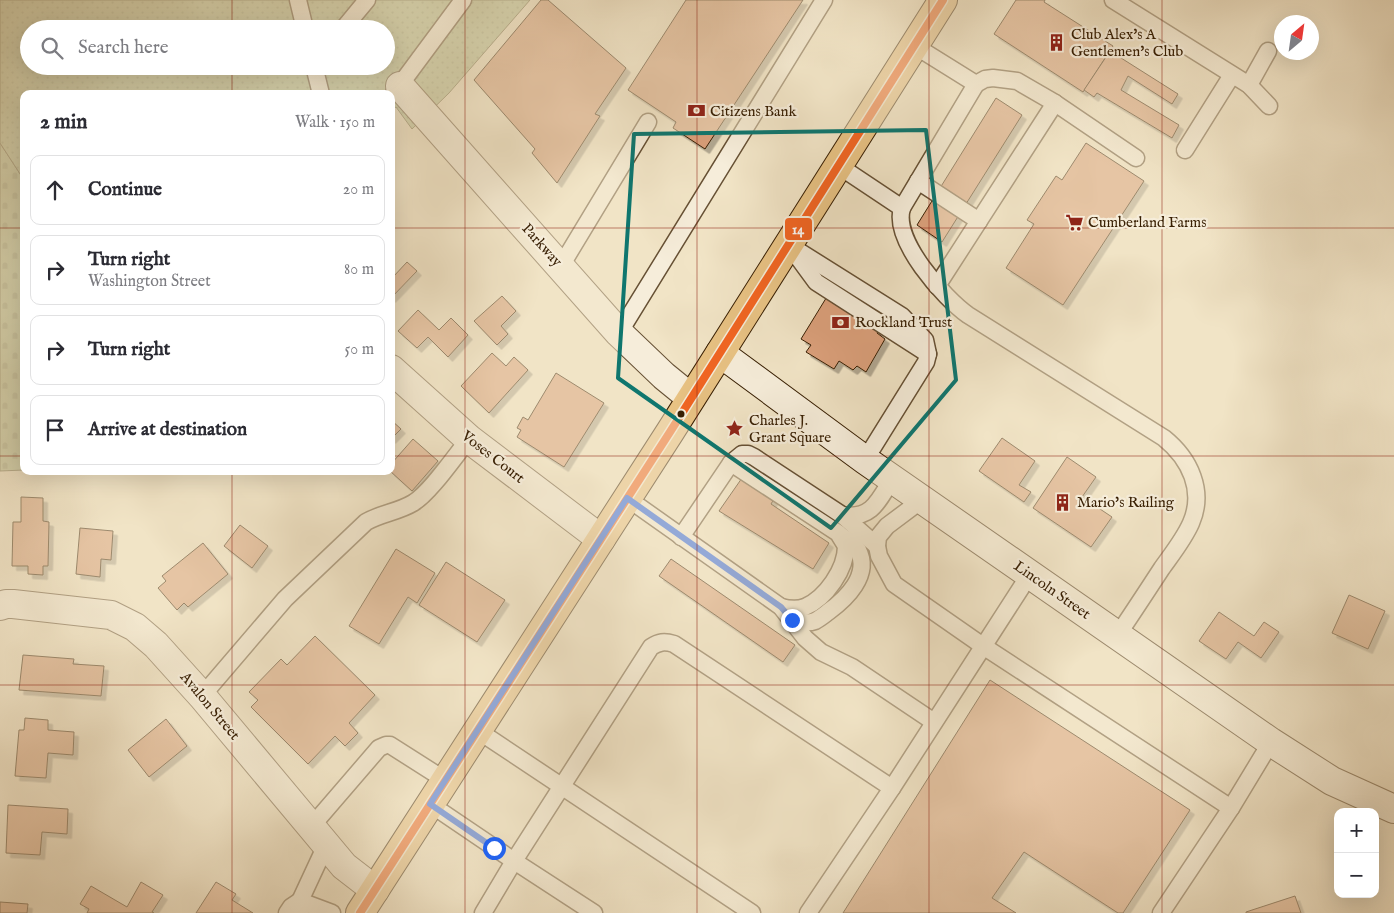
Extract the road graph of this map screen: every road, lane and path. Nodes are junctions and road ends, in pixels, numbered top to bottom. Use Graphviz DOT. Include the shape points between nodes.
graph roads {
  1 [pos="298,0"];
  2 [pos="367,0"];
  3 [pos="463,0"];
  4 [pos="824,0"];
  5 [pos="1113,0"];
  6 [pos="941,1"];
  7 [pos="303,20"];
  8 [pos="350,20"];
  9 [pos="915,46"];
  10 [pos="1268,51"];
  11 [pos="316,75"];
  12 [pos="1232,75"];
  13 [pos="976,84"];
  14 [pos="1249,85"];
  15 [pos="319,90"];
  16 [pos="395,91"];
  17 [pos="1055,103"];
  18 [pos="1269,106"];
  19 [pos="648,122"];
  20 [pos="1185,150"];
  21 [pos="1136,158"];
  22 [pos="838,166"];
  23 [pos="918,181"];
  24 [pos="902,208"];
  25 [pos="979,221"];
  26 [pos="789,245"];
  27 [pos="561,266"];
  28 [pos="937,286"];
  29 [pos="619,333"];
  30 [pos="720,353"];
  31 [pos="395,373"];
  32 [pos="691,398"];
  33 [pos="469,440"];
  34 [pos="865,460"];
  35 [pos="732,463"];
  36 [pos="893,478"];
  37 [pos="627,498"];
  38 [pos="923,499"];
  39 [pos="842,515"];
  40 [pos="838,534"];
  41 [pos="681,537"];
  42 [pos="601,538"];
  43 [pos="877,546"];
  44 [pos="1030,574"];
  45 [pos="0,606"];
  46 [pos="781,607"];
  47 [pos="792,620"];
  48 [pos="1117,636"];
  49 [pos="983,646"];
  50 [pos="202,696"];
  51 [pos="934,722"];
  52 [pos="477,730"];
  53 [pos="1271,742"];
  54 [pos="445,780"];
  55 [pos="561,787"];
  56 [pos="892,788"];
  57 [pos="430,804"];
  58 [pos="1231,808"];
  59 [pos="1394,809"];
  60 [pos="319,836"];
  61 [pos="514,862"];
  62 [pos="375,890"];
  63 [pos="301,907"];
  64 [pos="287,913"];
  65 [pos="332,913"];
  66 [pos="360,913"];
  67 [pos="483,913"];
  68 [pos="594,913"];
  69 [pos="752,913"];
  70 [pos="808,913"];
  71 [pos="1161,913"];
  1 -- 7 [label="lane"];
  2 -- 8 [label="lane"];
  3 -- 16 [label="lane"];
  4 -- 29 [label="lane"];
  5 -- 12 [label="lane"];
  6 -- 9 [label="main road"];
  9 -- 13 [label="lane"];
  9 -- 22 [label="main road"];
  10 -- 14 [label="lane"];
  11 -- 15 [label="lane"];
  12 -- 14 [label="lane"];
  12 -- 20 [label="lane"];
  13 -- 17 [label="lane" via="993,78 1016,81"];
  13 -- 23 [label="lane"];
  14 -- 18 [label="lane"];
  16 -- 27 [label="street, Parkway"];
  17 -- 21 [label="lane"];
  17 -- 25 [label="lane"];
  19 -- 27 [label="lane"];
  22 -- 24 [label="lane"];
  22 -- 26 [label="main road"];
  23 -- 24 [label="lane"];
  23 -- 25 [label="lane"];
  24 -- 28 [label="lane" via="900,222 907,241"];
  25 -- 28 [label="lane"];
  26 -- 30 [label="main road"];
  26 -- 34 [label="lane" via="902,316 925,340 926,362"];
  27 -- 29 [label="street, Parkway"];
  28 -- 48 [label="lane" via="968,315 1164,438 1182,455 1192,474 1196,492 1190,525"];
  29 -- 32 [label="street, Parkway"];
  30 -- 32 [label="main road"];
  30 -- 34 [label="street, Lincoln Street"];
  31 -- 33 [label="street, Voses Court"];
  32 -- 37 [label="main road"];
  33 -- 42 [label="street, Voses Court"];
  33 -- 50 [label="lane" via="422,498 366,522 285,599"];
  34 -- 36 [label="street, Lincoln Street"];
  35 -- 39 [label="lane" via="742,454 748,454"];
  35 -- 40 [label="lane"];
  35 -- 41 [label="lane"];
  36 -- 38 [label="street, Lincoln Street"];
  36 -- 39 [label="lane" via="875,507 852,516"];
  37 -- 41 [label="lane"];
  37 -- 42 [label="main road"];
  38 -- 43 [label="lane" via="882,531"];
  38 -- 44 [label="street, Lincoln Street"];
  39 -- 43 [label="lane"];
  40 -- 46 [label="lane" via="846,546 845,556 827,590 805,607"];
  40 -- 47 [label="lane" via="857,548 859,554 862,566 854,587 815,621 802,623"];
  41 -- 46 [label="lane"];
  42 -- 52 [label="main road"];
  43 -- 49 [label="lane" via="894,584"];
  44 -- 48 [label="street, Lincoln Street"];
  44 -- 49 [label="lane"];
  45 -- 50 [label="street, Avalon Street" via="33,606 111,615 123,620 151,639"];
  46 -- 47 [label="lane"];
  47 -- 51 [label="lane" via="822,652 852,667"];
  48 -- 53 [label="street, Lincoln Street"];
  49 -- 51 [label="lane"];
  49 -- 58 [label="lane"];
  50 -- 60 [label="street, Avalon Street"];
  51 -- 56 [label="lane"];
  52 -- 54 [label="main road"];
  52 -- 55 [label="lane"];
  53 -- 58 [label="lane"];
  53 -- 59 [label="street, Lincoln Street" via="1332,780"];
  54 -- 57 [label="main road"];
  54 -- 60 [label="lane" via="390,745 383,746"];
  55 -- 56 [label="lane" via="651,647 666,642 674,644"];
  55 -- 61 [label="lane"];
  55 -- 69 [label="lane"];
  56 -- 70 [label="lane"];
  57 -- 61 [label="lane"];
  57 -- 62 [label="main road"];
  58 -- 71 [label="lane"];
  60 -- 62 [label="street, Avalon Street" via="344,866"];
  60 -- 63 [label="lane"];
  61 -- 67 [label="lane"];
  61 -- 68 [label="lane"];
  62 -- 66 [label="main road"];
  63 -- 64 [label="lane" via="291,907"];
  63 -- 65 [label="lane"];
}
